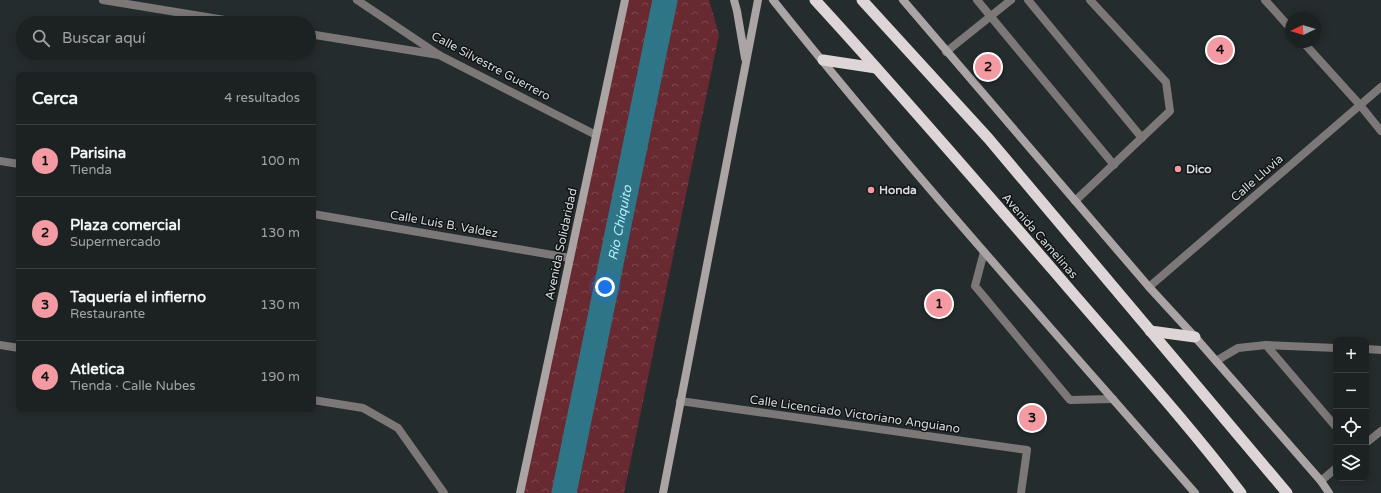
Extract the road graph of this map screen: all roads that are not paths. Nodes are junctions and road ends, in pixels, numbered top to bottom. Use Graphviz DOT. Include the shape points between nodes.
graph roads {
  1 [pos="103,0"];
  2 [pos="357,0"];
  3 [pos="625,0"];
  4 [pos="734,0"];
  5 [pos="758,0"];
  6 [pos="772,0"];
  7 [pos="815,0"];
  8 [pos="862,0"];
  9 [pos="904,0"];
  10 [pos="977,0"];
  11 [pos="1011,0"];
  12 [pos="1028,0"];
  13 [pos="1090,0"];
  14 [pos="1265,0"];
  15 [pos="200,16"];
  16 [pos="990,16"];
  17 [pos="1285,22"];
  18 [pos="316,35"];
  19 [pos="1308,48"];
  20 [pos="946,52"];
  21 [pos="440,55"];
  22 [pos="822,60"];
  23 [pos="746,64"];
  24 [pos="876,68"];
  25 [pos="1381,87"];
  26 [pos="1360,105"];
  27 [pos="1381,131"];
  28 [pos="596,135"];
  29 [pos="1142,138"];
  30 [pos="0,161"];
  31 [pos="16,164"];
  32 [pos="1114,165"];
  33 [pos="1075,200"];
  34 [pos="316,215"];
  35 [pos="984,252"];
  36 [pos="570,258"];
  37 [pos="1149,288"];
  38 [pos="1150,331"];
  39 [pos="1196,337"];
  40 [pos="0,345"];
  41 [pos="1266,345"];
  42 [pos="16,348"];
  43 [pos="1333,348"];
  44 [pos="1369,349"];
  45 [pos="1381,350"];
  46 [pos="1216,361"];
  47 [pos="1113,399"];
  48 [pos="316,400"];
  49 [pos="680,401"];
  50 [pos="1333,423"];
  51 [pos="1381,431"];
  52 [pos="1369,441"];
  53 [pos="1333,471"];
  54 [pos="1321,481"];
  55 [pos="444,493"];
  56 [pos="520,493"];
  57 [pos="663,493"];
  58 [pos="1021,493"];
  59 [pos="1195,493"];
  60 [pos="1241,493"];
  61 [pos="1287,493"];
  62 [pos="1329,493"];
  1 -- 15 [label="street"];
  2 -- 21 [label="street, Calle Silvestre Guerrero"];
  3 -- 28 [label="main road, Avenida Solidaridad"];
  4 -- 23 [label="main road"];
  5 -- 23 [label="main road"];
  6 -- 22 [label="main road"];
  7 -- 24 [label="highway, Avenida Camelinas"];
  8 -- 38 [label="highway, Avenida Camelinas" via="988,138"];
  9 -- 20 [label="main road"];
  10 -- 16 [label="street"];
  11 -- 16 [label="street"];
  12 -- 29 [label="street"];
  13 -- 29 [label="street" via="1166,82 1170,111"];
  14 -- 17 [label="street"];
  16 -- 20 [label="street"];
  16 -- 32 [label="street"];
  18 -- 21 [label="street"];
  19 -- 26 [label="street"];
  20 -- 33 [label="main road"];
  21 -- 28 [label="street, Calle Silvestre Guerrero"];
  22 -- 24 [label="highway"];
  22 -- 35 [label="main road"];
  23 -- 49 [label="main road"];
  24 -- 60 [label="highway, Avenida Camelinas" via="1203,444"];
  25 -- 26 [label="street, Calle Lluvia"];
  26 -- 27 [label="street"];
  26 -- 37 [label="street, Calle Lluvia"];
  28 -- 36 [label="main road, Avenida Solidaridad"];
  29 -- 32 [label="street"];
  30 -- 31 [label="street"];
  32 -- 33 [label="street"];
  33 -- 37 [label="main road"];
  34 -- 36 [label="street, Calle Luis B. Valdez"];
  35 -- 47 [label="main road"];
  35 -- 47 [label="street" via="975,286 1070,400"];
  36 -- 56 [label="main road, Avenida Solidaridad"];
  37 -- 39 [label="main road"];
  38 -- 39 [label="highway"];
  38 -- 61 [label="highway, Avenida Camelinas"];
  39 -- 46 [label="main road"];
  40 -- 42 [label="street"];
  41 -- 43 [label="street"];
  41 -- 46 [label="street" via="1238,348"];
  41 -- 50 [label="street"];
  44 -- 45 [label="street"];
  46 -- 54 [label="main road"];
  47 -- 59 [label="main road"];
  48 -- 55 [label="street" via="363,408 398,428"];
  49 -- 57 [label="main road"];
  49 -- 58 [label="street, Calle Licenciado Victoriano Anguiano" via="1027,450"];
  51 -- 52 [label="street"];
  53 -- 54 [label="street"];
  54 -- 62 [label="main road"];
}
